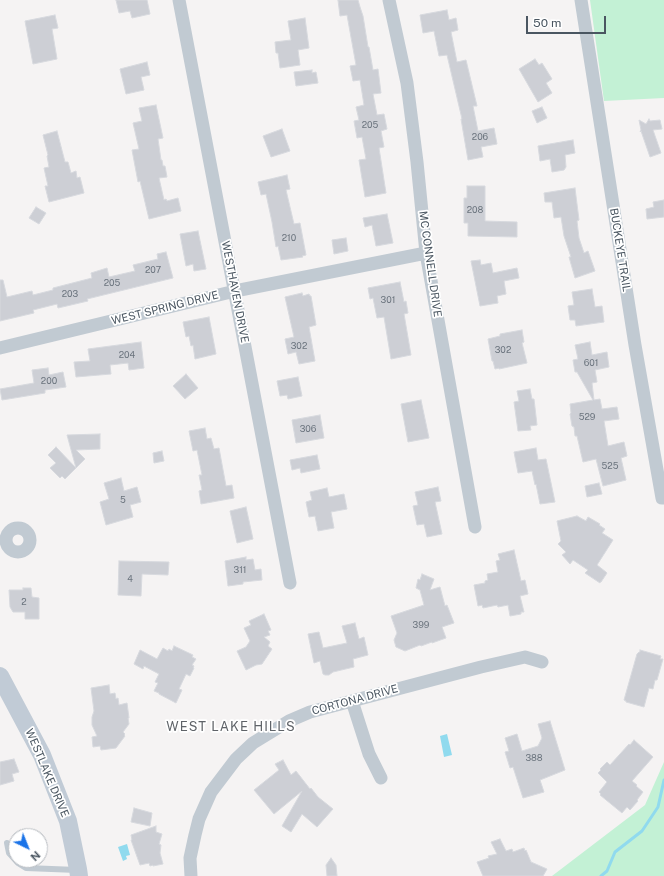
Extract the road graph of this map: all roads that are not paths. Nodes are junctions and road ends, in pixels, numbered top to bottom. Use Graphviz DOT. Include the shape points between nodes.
graph roads {
  1 [pos="179,0"];
  2 [pos="389,0"];
  3 [pos="581,0"];
  4 [pos="426,253"];
  5 [pos="235,291"];
  6 [pos="0,348"];
  7 [pos="664,498"];
  8 [pos="475,527"];
  9 [pos="290,583"];
  10 [pos="542,662"];
  11 [pos="0,676"];
  12 [pos="352,701"];
  13 [pos="381,778"];
  14 [pos="7,843"];
  15 [pos="78,873"];
  16 [pos="191,876"];
  1 -- 5 [label="street, WESTHAVEN DRIVE"];
  2 -- 4 [label="street, MC CONNELL DRIVE" via="407,83"];
  3 -- 7 [label="street, BUCKEYE TRAIL" via="636,345"];
  4 -- 5 [label="street, WEST SPRING DRIVE"];
  4 -- 8 [label="street, MC CONNELL DRIVE"];
  5 -- 6 [label="street, WEST SPRING DRIVE"];
  5 -- 9 [label="street, WESTHAVEN DRIVE"];
  10 -- 12 [label="street, CORTONA DRIVE" via="525,657"];
  11 -- 15 [label="street, WESTLAKE DRIVE" via="45,762 68,821"];
  12 -- 13 [label="street" via="369,754"];
  12 -- 16 [label="street, CORTONA DRIVE" via="310,712 289,721 253,743 236,759 211,792 198,819 190,858"];
  14 -- 15 [label="lane" via="9,853 26,868"];
}
